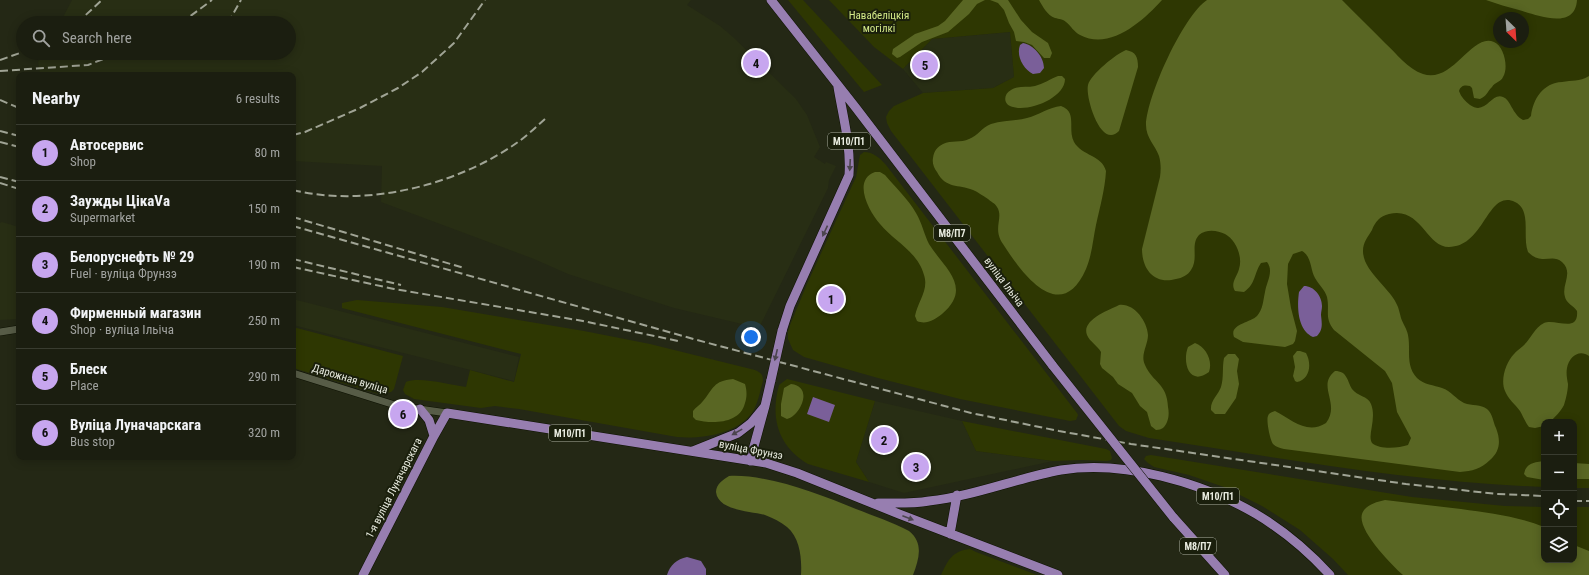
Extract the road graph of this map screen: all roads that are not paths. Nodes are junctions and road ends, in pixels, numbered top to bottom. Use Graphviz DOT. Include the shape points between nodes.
graph roads {
  1 [pos="770,0"];
  2 [pos="838,85"];
  3 [pos="16,329"];
  4 [pos="0,332"];
  5 [pos="296,374"];
  6 [pos="766,406"];
  7 [pos="420,409"];
  8 [pos="447,413"];
  9 [pos="434,436"];
  10 [pos="692,452"];
  11 [pos="750,461"];
  12 [pos="957,495"];
  13 [pos="872,503"];
  14 [pos="950,534"];
  15 [pos="363,575"];
  16 [pos="1058,575"];
  17 [pos="1225,575"];
  18 [pos="1330,575"];
  1 -- 2 [label="main road, вуліца Ільіча / М8/П7"];
  2 -- 6 [label="main road, М10/П1, one-way, bridge" via="848,138 849,176 790,306"];
  2 -- 17 [label="main road, вуліца Ільіча / М8/П7, bridge" via="1053,366 1173,517"];
  3 -- 4 [label="street"];
  5 -- 7 [label="street, Дарожная вуліца" via="398,406"];
  6 -- 10 [label="main road, one-way" via="738,433"];
  6 -- 11 [label="main road, М10/П1"];
  7 -- 8 [label="street, Дарожная вуліца"];
  7 -- 9 [label="main road" via="429,420"];
  8 -- 9 [label="main road, 1-я вуліца Луначарскага"];
  8 -- 10 [label="main road, вуліца Фрунзэ / М10/П1"];
  9 -- 15 [label="main road, 1-я вуліца Луначарскага"];
  10 -- 11 [label="main road, вуліца Фрунзэ / М10/П1"];
  11 -- 13 [label="main road, вуліца Фрунзэ / М10/П1" via="779,467"];
  12 -- 13 [label="main road, М10/П1" via="902,504"];
  12 -- 14 [label="main road"];
  12 -- 18 [label="main road, М10/П1" via="1061,470 1120,469 1159,476 1192,485 1256,514 1305,550"];
  13 -- 14 [label="main road, вуліца Фрунзэ / М10/П1, one-way"];
  14 -- 16 [label="main road, вуліца Фрунзэ / М10/П1"];
}
